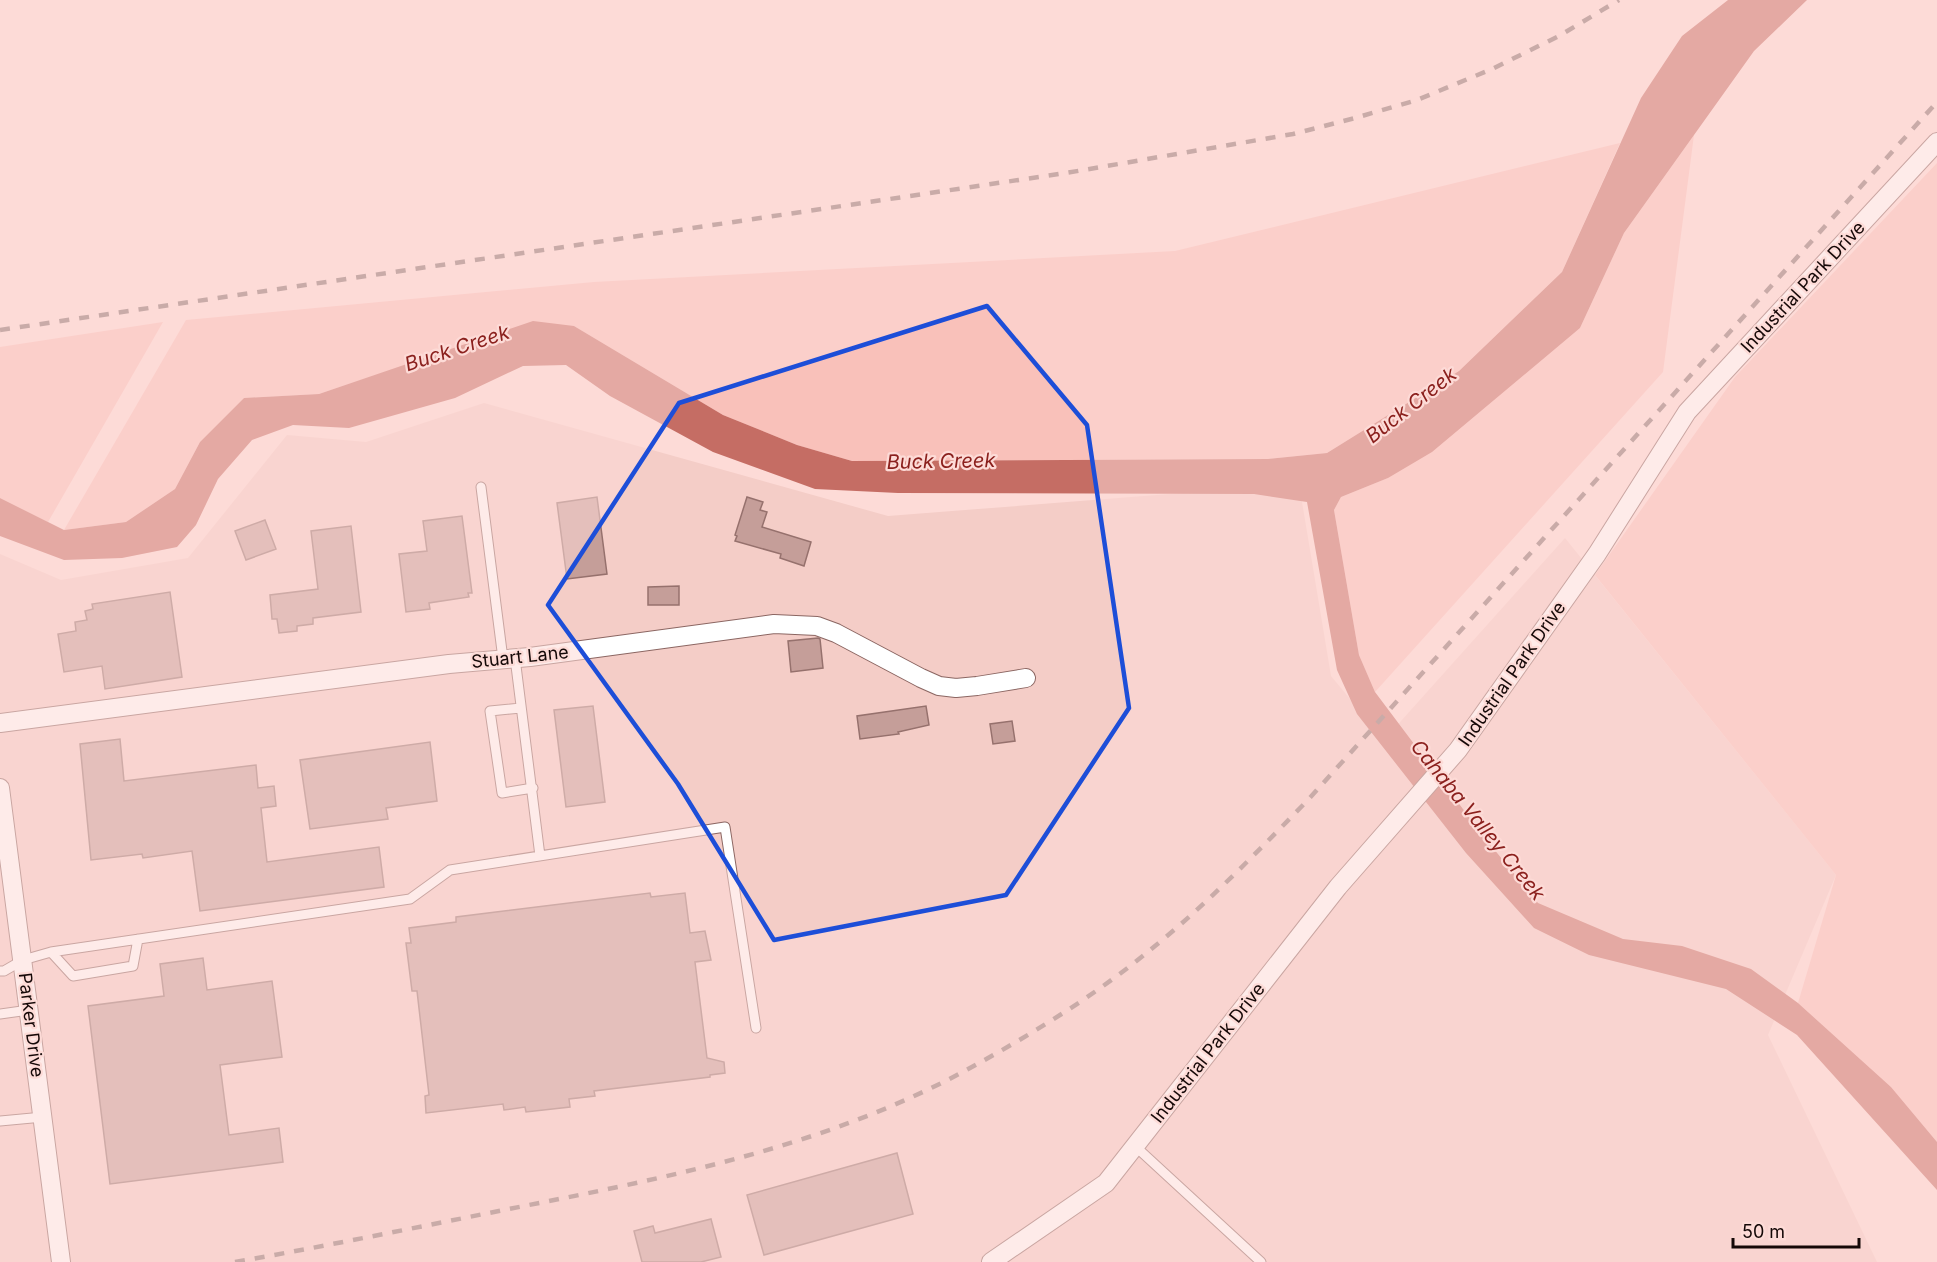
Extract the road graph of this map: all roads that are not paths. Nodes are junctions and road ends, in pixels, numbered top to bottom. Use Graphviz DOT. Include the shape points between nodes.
graph roads {
  1 [pos="1937,142"];
  2 [pos="481,487"];
  3 [pos="509,659"];
  4 [pos="1026,678"];
  5 [pos="521,708"];
  6 [pos="0,723"];
  7 [pos="0,788"];
  8 [pos="533,788"];
  9 [pos="3,836"];
  10 [pos="540,856"];
  11 [pos="138,939"];
  12 [pos="51,952"];
  13 [pos="22,960"];
  14 [pos="0,971"];
  15 [pos="29,1010"];
  16 [pos="0,1014"];
  17 [pos="756,1028"];
  18 [pos="43,1117"];
  19 [pos="0,1121"];
  20 [pos="1135,1146"];
  21 [pos="61,1262"];
  22 [pos="991,1262"];
  23 [pos="1261,1262"];
  1 -- 20 [label="street, Industrial Park Drive" via="1687,412 1597,554 1458,750 1338,887"];
  2 -- 3 [label="lane"];
  3 -- 4 [label="street, Stuart Lane" via="796,624 836,633 939,686 956,688"];
  3 -- 5 [label="lane"];
  3 -- 6 [label="street, Stuart Lane"];
  5 -- 8 [label="lane"];
  5 -- 8 [label="lane" via="490,711 500,781 502,793"];
  7 -- 9 [label="street, Parker Drive"];
  8 -- 10 [label="lane"];
  9 -- 13 [label="street, Parker Drive"];
  10 -- 11 [label="lane" via="450,870 410,899"];
  10 -- 17 [label="lane" via="726,827"];
  11 -- 12 [label="lane"];
  11 -- 12 [label="lane" via="133,966 73,976"];
  12 -- 13 [label="lane"];
  13 -- 14 [label="lane"];
  13 -- 15 [label="street, Parker Drive"];
  15 -- 16 [label="lane"];
  15 -- 18 [label="street, Parker Drive"];
  18 -- 19 [label="lane"];
  18 -- 21 [label="street, Parker Drive"];
  20 -- 22 [label="street, Industrial Park Drive" via="1106,1183"];
  20 -- 23 [label="lane"];
}
